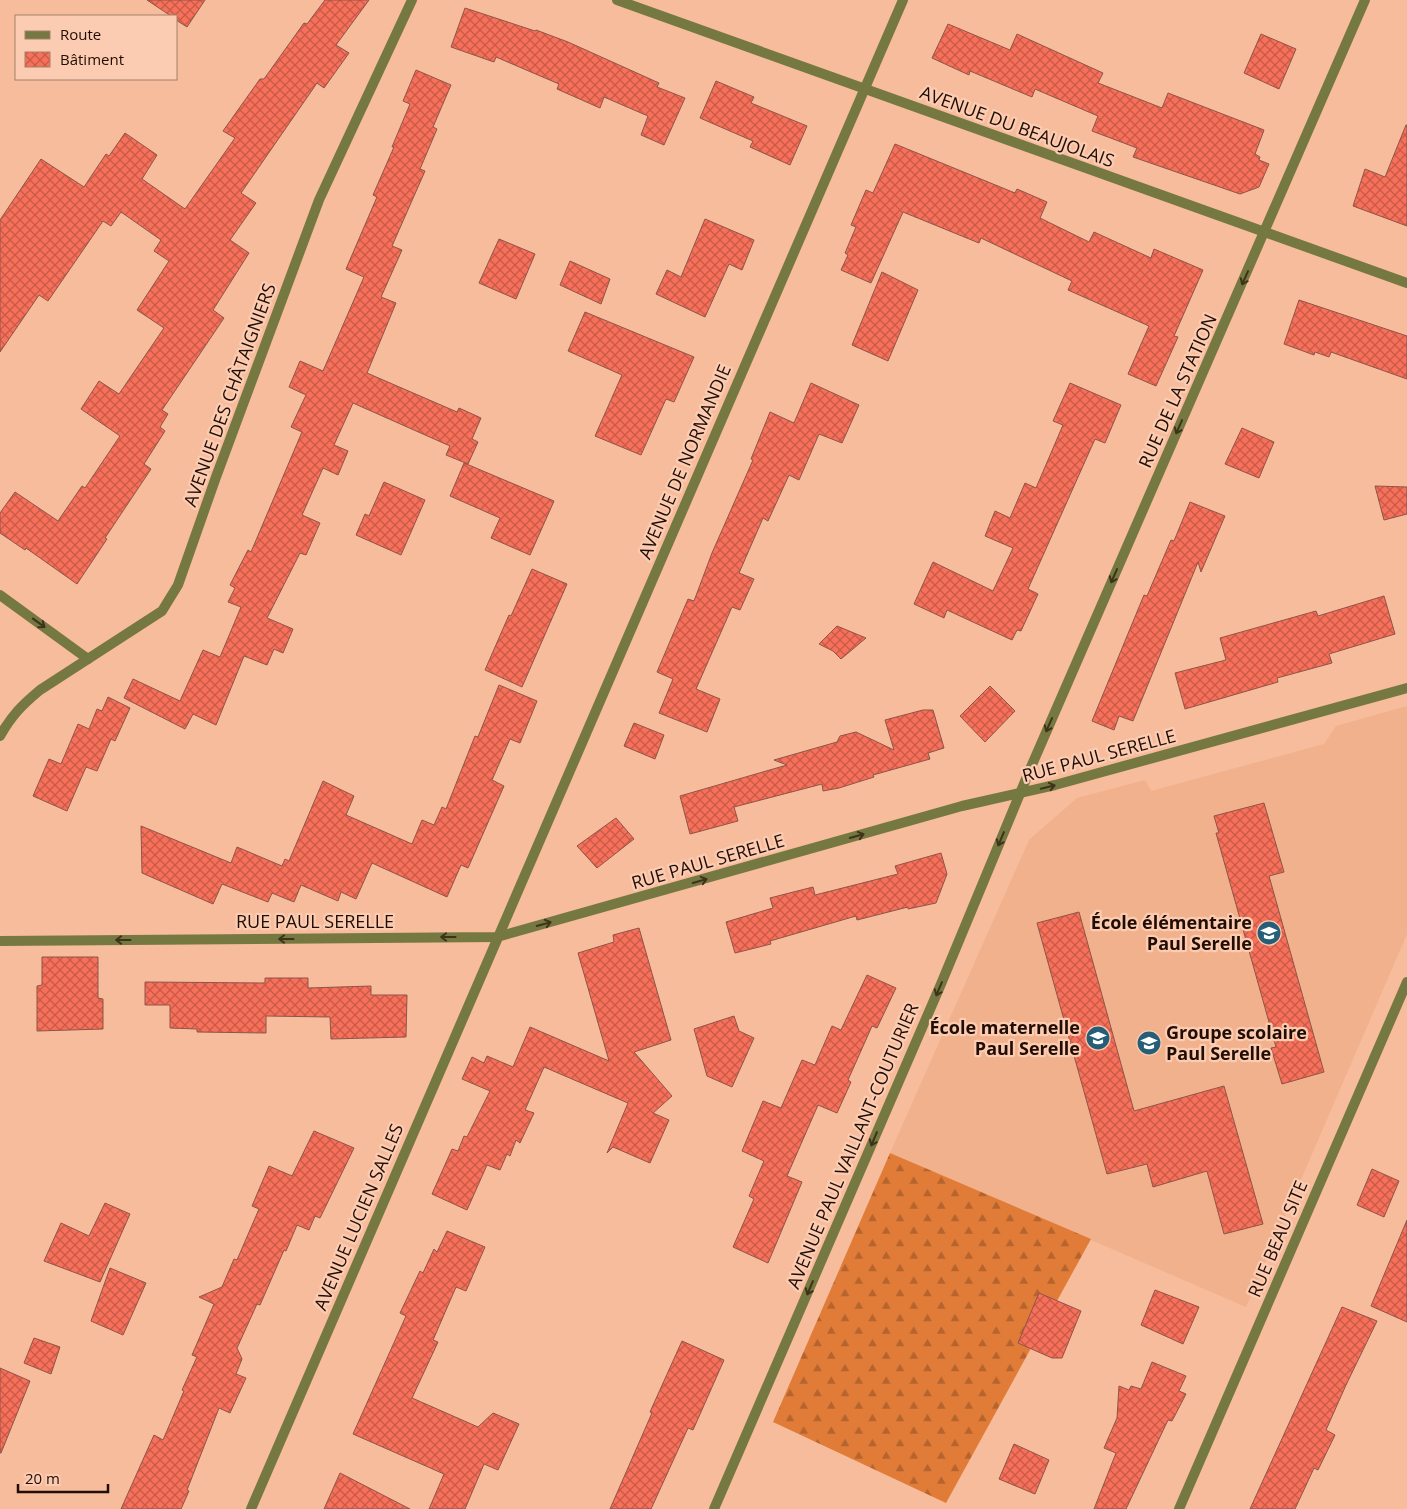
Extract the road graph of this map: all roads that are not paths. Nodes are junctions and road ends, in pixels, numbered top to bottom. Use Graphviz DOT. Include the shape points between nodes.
graph roads {
  1 [pos="412,0"];
  2 [pos="617,0"];
  3 [pos="903,0"];
  4 [pos="1365,0"];
  5 [pos="864,89"];
  6 [pos="1264,233"];
  7 [pos="1407,283"];
  8 [pos="0,594"];
  9 [pos="88,659"];
  10 [pos="1407,688"];
  11 [pos="0,736"];
  12 [pos="1019,794"];
  13 [pos="497,937"];
  14 [pos="0,941"];
  15 [pos="1407,982"];
  16 [pos="251,1509"];
  17 [pos="714,1509"];
  18 [pos="1179,1509"];
  1 -- 9 [label="street, AVENUE DES CHÂTAIGNIERS" via="319,200 178,585 162,611"];
  2 -- 5 [label="street, AVENUE DU BEAUJOLAIS"];
  3 -- 5 [label="street, AVENUE DE NORMANDIE"];
  4 -- 6 [label="street, RUE DE LA STATION"];
  5 -- 6 [label="street, AVENUE DU BEAUJOLAIS"];
  5 -- 13 [label="street, AVENUE DE NORMANDIE"];
  6 -- 7 [label="street, AVENUE DU BEAUJOLAIS"];
  6 -- 12 [label="street, RUE DE LA STATION, one-way"];
  8 -- 9 [label="street, one-way"];
  9 -- 11 [label="street, AVENUE DES CHÂTAIGNIERS" via="22,705"];
  12 -- 10 [label="street, RUE PAUL SERELLE, one-way"];
  13 -- 12 [label="street, RUE PAUL SERELLE, one-way" via="962,806"];
  12 -- 17 [label="street, AVENUE PAUL VAILLANT-COUTURIER, one-way" via="941,984"];
  13 -- 14 [label="street, RUE PAUL SERELLE, one-way"];
  13 -- 16 [label="street, AVENUE LUCIEN SALLES"];
  15 -- 18 [label="street, RUE BEAU SITE"];
}
